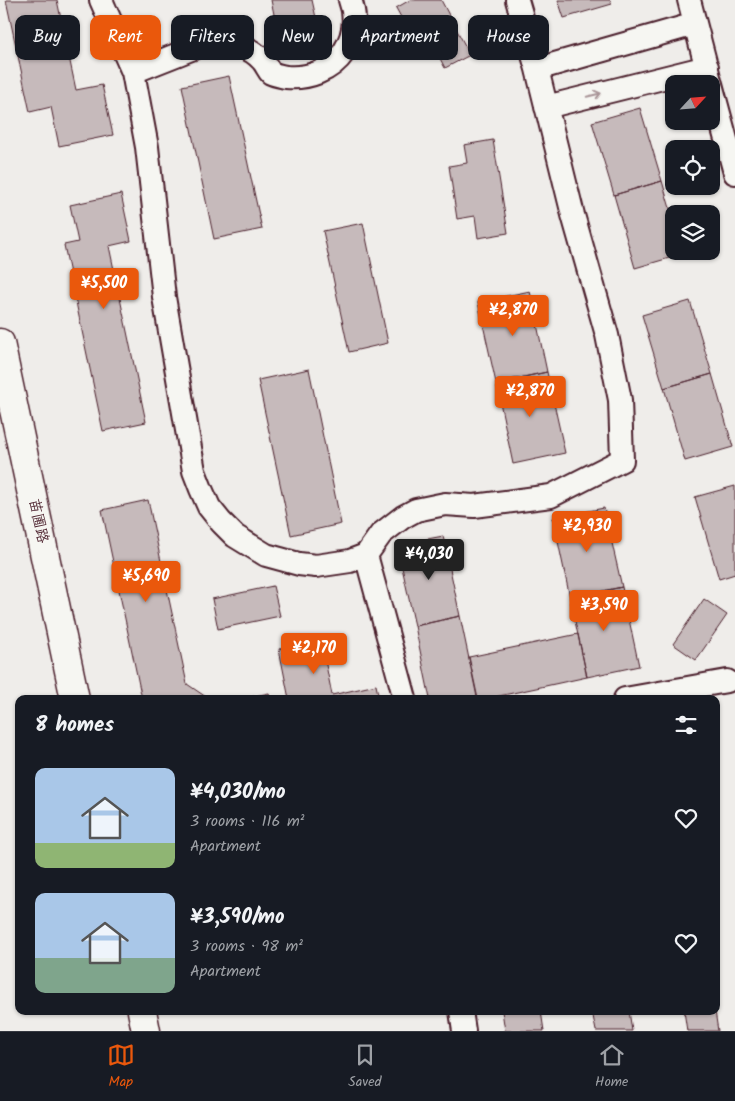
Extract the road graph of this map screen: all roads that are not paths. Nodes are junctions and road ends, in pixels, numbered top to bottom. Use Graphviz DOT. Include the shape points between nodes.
graph roads {
  1 [pos="101,0"];
  2 [pos="350,0"];
  3 [pos="517,0"];
  4 [pos="688,0"];
  5 [pos="695,24"];
  6 [pos="537,69"];
  7 [pos="133,72"];
  8 [pos="709,75"];
  9 [pos="665,86"];
  10 [pos="546,107"];
  11 [pos="720,116"];
  12 [pos="735,173"];
  13 [pos="0,343"];
  14 [pos="366,555"];
  15 [pos="728,680"];
  16 [pos="75,695"];
  17 [pos="404,695"];
  18 [pos="647,695"];
  19 [pos="143,1015"];
  20 [pos="462,1015"];
  21 [pos="146,1031"];
  22 [pos="464,1031"];
  1 -- 7 [label="street"];
  2 -- 7 [label="street" via="354,20 348,45 333,64 310,76 271,73 255,53 221,41 209,42"];
  3 -- 6 [label="street"];
  4 -- 5 [label="street"];
  5 -- 6 [label="street"];
  5 -- 8 [label="street"];
  6 -- 10 [label="street"];
  7 -- 14 [label="street" via="147,147 164,297 194,471 209,506 235,536 266,555 290,563 316,566 342,563"];
  10 -- 9 [label="street, one-way"];
  10 -- 14 [label="street" via="607,335 620,400 622,460 551,496 474,506 445,504 416,510 386,529"];
  11 -- 12 [label="street"];
  13 -- 16 [label="street, 苗圃路"];
  14 -- 17 [label="street"];
  15 -- 18 [label="street"];
  19 -- 21 [label="street"];
  20 -- 22 [label="street"];
}
